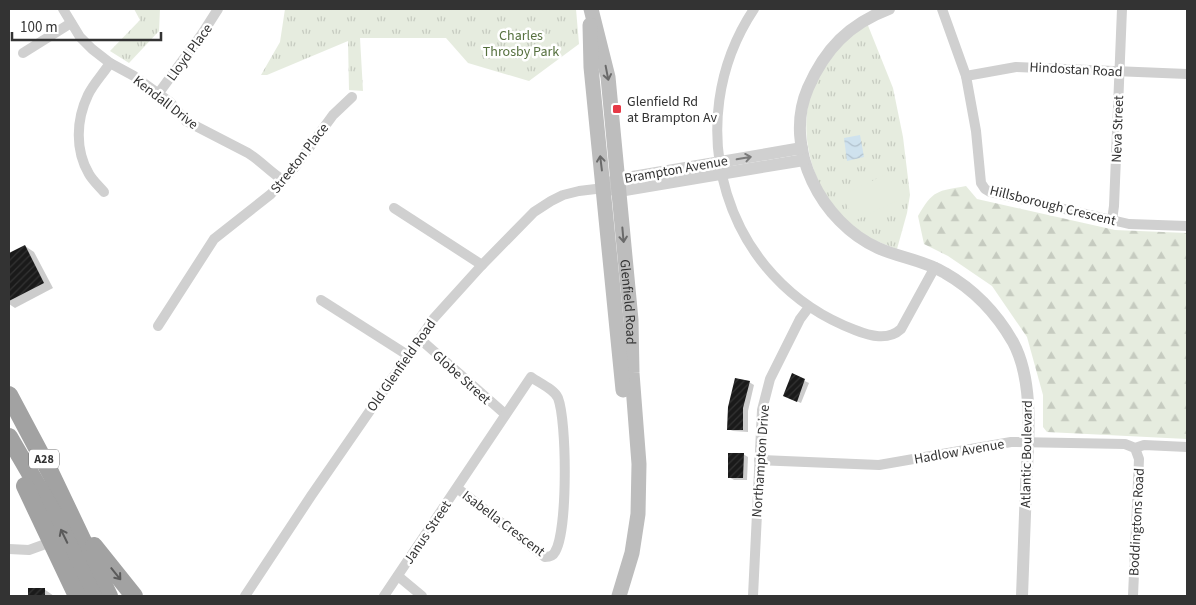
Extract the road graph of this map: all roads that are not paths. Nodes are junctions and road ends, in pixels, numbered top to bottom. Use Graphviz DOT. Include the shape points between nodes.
graph roads {
  1 [pos="63,9"];
  2 [pos="218,9"];
  3 [pos="590,9"];
  4 [pos="754,9"];
  5 [pos="942,9"];
  6 [pos="1122,9"];
  7 [pos="881,10"];
  8 [pos="71,23"];
  9 [pos="23,53"];
  10 [pos="110,63"];
  11 [pos="1120,71"];
  12 [pos="1187,74"];
  13 [pos="966,76"];
  14 [pos="158,94"];
  15 [pos="352,97"];
  16 [pos="803,154"];
  17 [pos="720,168"];
  18 [pos="283,180"];
  19 [pos="619,185"];
  20 [pos="604,188"];
  21 [pos="104,192"];
  22 [pos="394,208"];
  23 [pos="1112,220"];
  24 [pos="1187,226"];
  25 [pos="482,265"];
  26 [pos="935,267"];
  27 [pos="321,300"];
  28 [pos="809,307"];
  29 [pos="158,326"];
  30 [pos="420,339"];
  31 [pos="408,356"];
  32 [pos="9,395"];
  33 [pos="505,414"];
  34 [pos="9,437"];
  35 [pos="1028,442"];
  36 [pos="1187,447"];
  37 [pos="9,448"];
  38 [pos="1134,448"];
  39 [pos="759,460"];
  40 [pos="457,488"];
  41 [pos="76,524"];
  42 [pos="51,542"];
  43 [pos="9,549"];
  44 [pos="398,576"];
  45 [pos="77,596"];
  46 [pos="93,596"];
  47 [pos="109,596"];
  48 [pos="134,596"];
  49 [pos="245,596"];
  50 [pos="384,596"];
  51 [pos="422,596"];
  52 [pos="607,596"];
  53 [pos="618,596"];
  54 [pos="753,596"];
  55 [pos="1022,596"];
  56 [pos="1132,596"];
  1 -- 8 [label="street, Kendall Drive"];
  2 -- 14 [label="street, Lloyd Place"];
  3 -- 19 [label="main road, Glenfield Road, one-way" via="608,77"];
  20 -- 3 [label="main road, Glenfield Road, one-way" via="591,67"];
  4 -- 17 [label="street" via="732,50 720,87 717,126"];
  5 -- 13 [label="street, Hillsborough Crescent"];
  6 -- 11 [label="street, Neva Street"];
  7 -- 16 [label="street, Atlantic Boulevard" via="837,41 819,64 802,104"];
  8 -- 9 [label="street"];
  8 -- 10 [label="street, Kendall Drive" via="80,37"];
  10 -- 14 [label="street, Kendall Drive"];
  10 -- 21 [label="street" via="88,95 78,130 84,165"];
  11 -- 12 [label="street, Hindostan Road"];
  11 -- 13 [label="street, Hindostan Road" via="1016,67"];
  11 -- 23 [label="street, Neva Street"];
  13 -- 23 [label="street, Hillsborough Crescent" via="981,183 985,189"];
  14 -- 18 [label="street, Kendall Drive" via="170,102 186,121 248,153"];
  15 -- 18 [label="street, Streeton Place" via="333,115"];
  16 -- 17 [label="street, Brampton Avenue"];
  16 -- 26 [label="street, Atlantic Boulevard" via="807,171 820,197 848,228 879,248"];
  17 -- 19 [label="street, Brampton Avenue"];
  17 -- 28 [label="street" via="734,215 755,251 784,285"];
  18 -- 29 [label="street, Streeton Place" via="260,204 214,239"];
  19 -- 20 [label="street, Brampton Avenue"];
  19 -- 53 [label="main road, Glenfield Road, one-way" via="639,464 632,553"];
  20 -- 25 [label="street, Old Glenfield Road" via="579,191 551,201 534,212"];
  20 -- 52 [label="main road, Glenfield Road" via="630,484 623,543"];
  22 -- 25 [label="street"];
  23 -- 24 [label="street, Hillsborough Crescent" via="1128,224"];
  25 -- 30 [label="street, Old Glenfield Road" via="434,318"];
  26 -- 28 [label="street" via="901,329 892,335 859,332"];
  26 -- 35 [label="street, Atlantic Boulevard" via="982,302 1013,344 1024,373"];
  27 -- 31 [label="street"];
  28 -- 39 [label="street, Northampton Drive" via="800,319 764,397"];
  30 -- 31 [label="street, Old Glenfield Road"];
  30 -- 33 [label="street, Globe Street"];
  31 -- 49 [label="street, Old Glenfield Road"];
  32 -- 41 [label="highway, A28"];
  33 -- 40 [label="street, Janus Street"];
  33 -- 40 [label="street, Isabella Crescent" via="531,377 558,398 565,476 562,530 555,552 545,557"];
  46 -- 34 [label="highway, one-way" via="55,516"];
  35 -- 38 [label="street, Hadlow Avenue" via="1125,444"];
  35 -- 39 [label="street, Hadlow Avenue" via="1011,442 878,465"];
  35 -- 55 [label="street, Atlantic Boulevard"];
  36 -- 38 [label="street, Hadlow Avenue" via="1144,445"];
  37 -- 42 [label="highway, A28"];
  38 -- 56 [label="street, Boddingtons Road" via="1139,460"];
  39 -- 54 [label="street, Northampton Drive"];
  40 -- 44 [label="street, Janus Street"];
  41 -- 47 [label="highway, A28"];
  41 -- 48 [label="highway, A28, one-way"];
  42 -- 43 [label="street" via="29,550"];
  42 -- 45 [label="highway, A28"];
  44 -- 50 [label="street, Janus Street"];
  44 -- 51 [label="street"];
}
